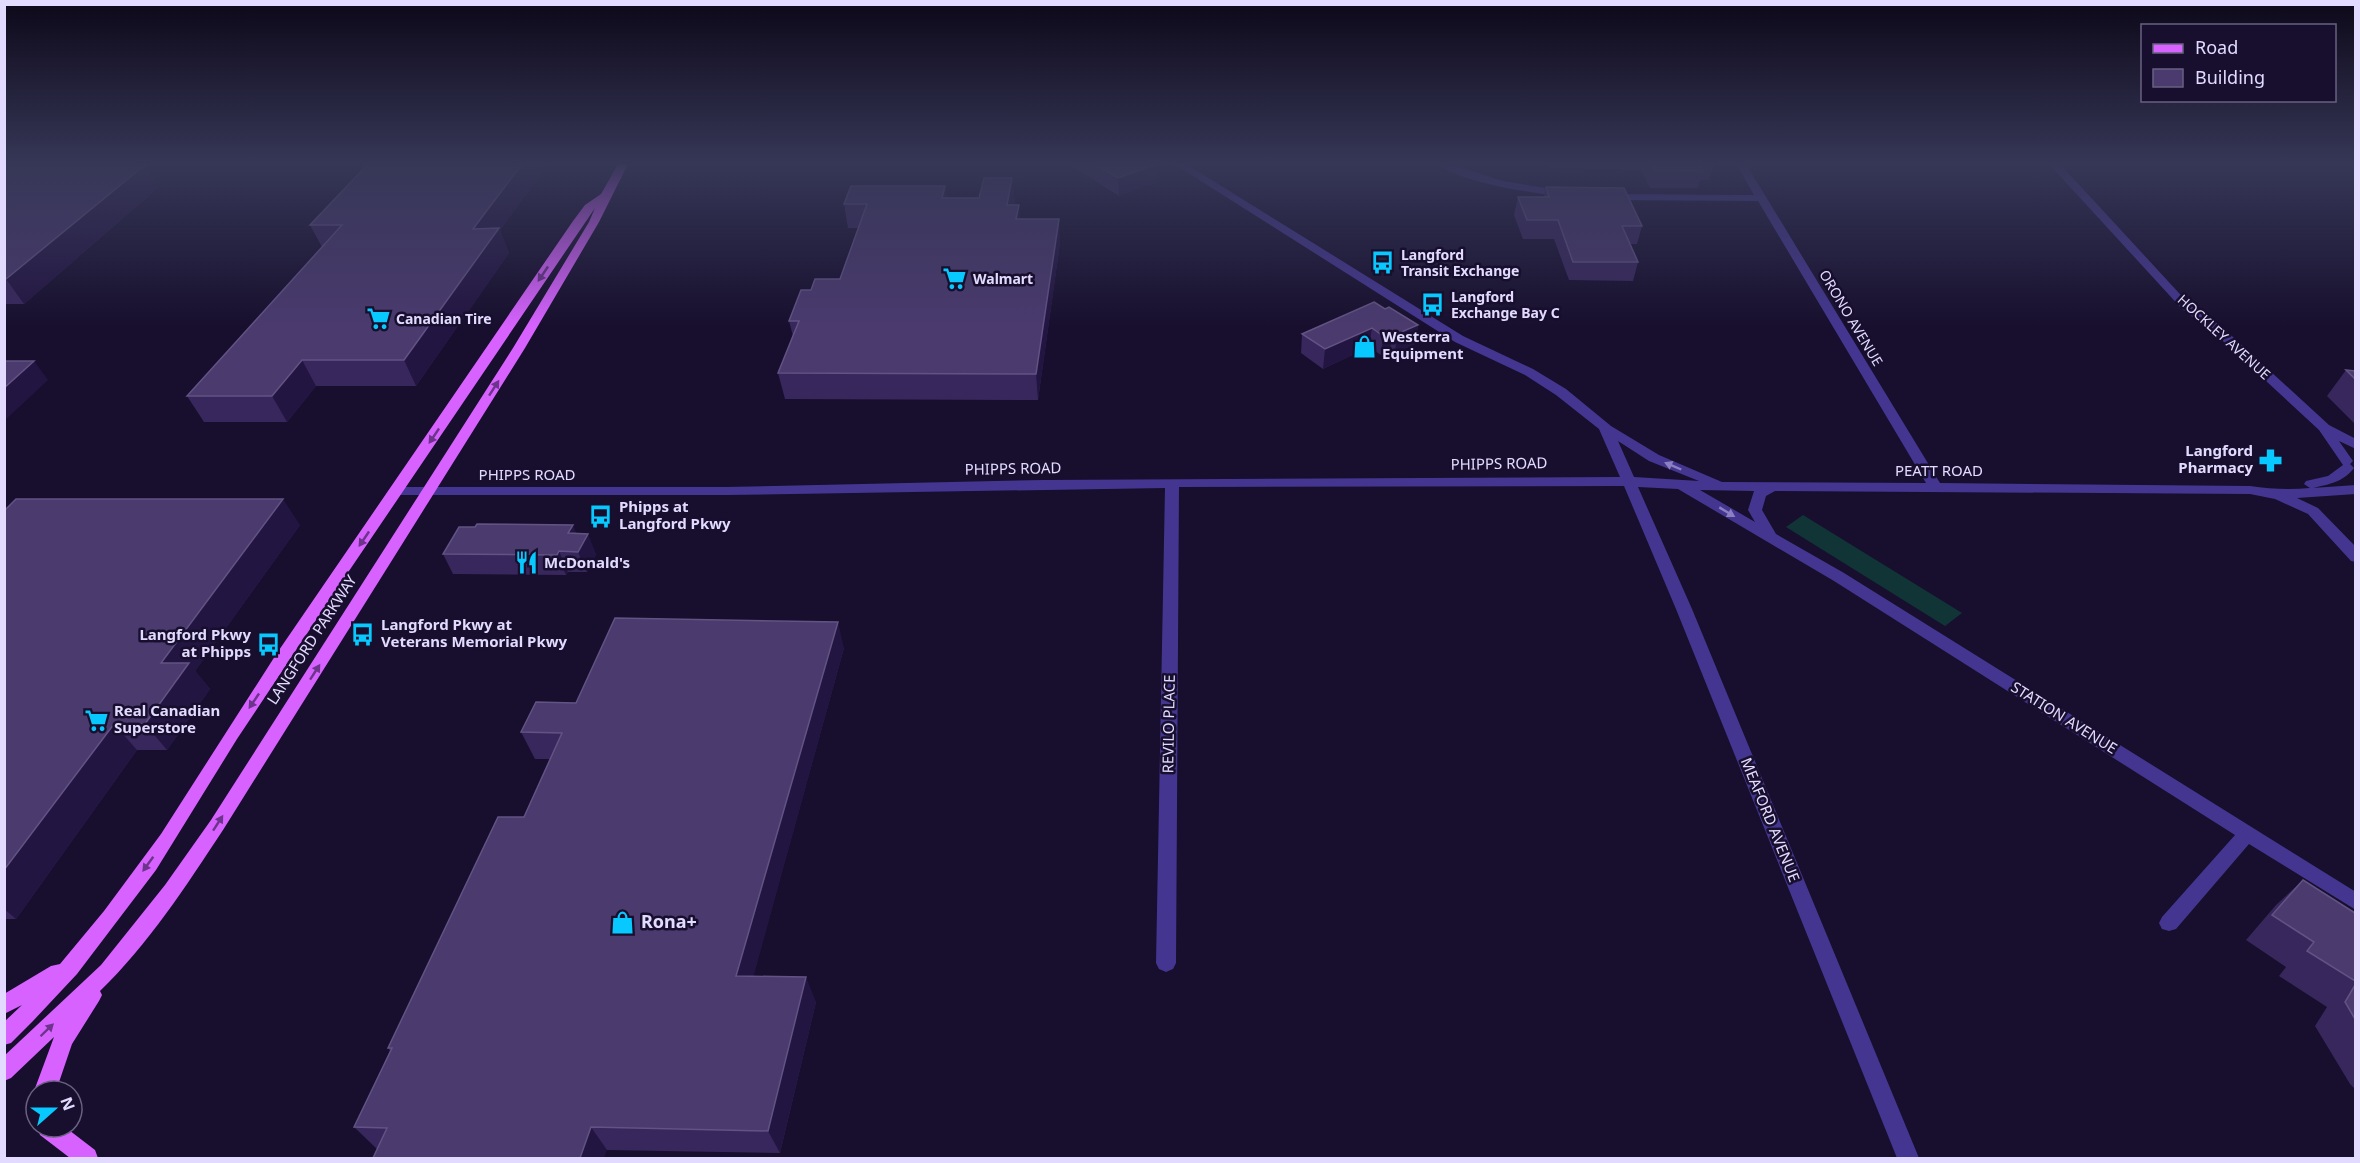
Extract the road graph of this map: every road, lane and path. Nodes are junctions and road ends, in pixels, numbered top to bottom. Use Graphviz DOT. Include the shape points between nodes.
graph roads {
  1 [pos="581,218"];
  2 [pos="596,218"];
  3 [pos="1266,218"];
  4 [pos="1774,218"];
  5 [pos="2104,218"];
  6 [pos="1605,427"];
  7 [pos="2324,428"];
  8 [pos="2355,445"];
  9 [pos="2351,466"];
  10 [pos="1630,483"];
  11 [pos="1172,485"];
  12 [pos="1683,486"];
  13 [pos="1728,486"];
  14 [pos="1772,487"];
  15 [pos="1935,487"];
  16 [pos="2355,489"];
  17 [pos="2250,490"];
  18 [pos="396,491"];
  19 [pos="430,491"];
  20 [pos="2313,493"];
  21 [pos="2276,494"];
  22 [pos="2313,511"];
  23 [pos="1771,535"];
  24 [pos="2355,557"];
  25 [pos="2247,834"];
  26 [pos="2355,902"];
  27 [pos="2169,923"];
  28 [pos="1166,963"];
  29 [pos="70,964"];
  30 [pos="108,971"];
  31 [pos="4,1005"];
  32 [pos="4,1036"];
  33 [pos="4,1071"];
  34 [pos="49,1079"];
  35 [pos="63,1139"];
  36 [pos="87,1158"];
  37 [pos="1908,1158"];
  1 -- 18 [label="main road, LANGFORD PARKWAY, one-way"];
  19 -- 2 [label="main road, LANGFORD PARKWAY, one-way"];
  3 -- 6 [label="street" via="1459,339 1561,392"];
  4 -- 15 [label="street, ORONO AVENUE"];
  5 -- 7 [label="street, HOCKLEY AVENUE" via="2186,307 2217,329"];
  6 -- 10 [label="street"];
  13 -- 6 [label="street, one-way" via="1654,458"];
  7 -- 8 [label="street, HOCKLEY AVENUE"];
  7 -- 9 [label="street, HOCKLEY AVENUE"];
  9 -- 17 [label="street, PEATT ROAD" via="2337,478 2324,482"];
  10 -- 11 [label="street, PHIPPS ROAD" via="1509,480"];
  10 -- 12 [label="street, PEATT ROAD"];
  10 -- 37 [label="street, MEAFORD AVENUE"];
  11 -- 19 [label="street, PHIPPS ROAD"];
  11 -- 28 [label="street, REVILO PLACE"];
  12 -- 13 [label="street, PEATT ROAD"];
  12 -- 23 [label="street, STATION AVENUE, one-way"];
  13 -- 14 [label="street, PEATT ROAD"];
  14 -- 15 [label="street, PEATT ROAD"];
  14 -- 23 [label="street, STATION AVENUE" via="1760,493 1755,510"];
  15 -- 17 [label="street, PEATT ROAD"];
  16 -- 20 [label="street, PEATT ROAD"];
  17 -- 21 [label="street, PEATT ROAD"];
  18 -- 19 [label="street, PHIPPS ROAD"];
  18 -- 29 [label="main road, LANGFORD PARKWAY, one-way" via="241,720 167,839"];
  30 -- 19 [label="main road, LANGFORD PARKWAY, one-way" via="217,825"];
  20 -- 21 [label="street, PEATT ROAD"];
  20 -- 22 [label="street"];
  21 -- 22 [label="street"];
  22 -- 24 [label="street"];
  23 -- 25 [label="street, STATION AVENUE"];
  25 -- 26 [label="street, STATION AVENUE"];
  25 -- 27 [label="street"];
  29 -- 31 [label="main road"];
  29 -- 32 [label="main road, LANGFORD PARKWAY"];
  33 -- 30 [label="main road, LANGFORD PARKWAY, one-way"];
  30 -- 34 [label="main road" via="63,1039"];
  35 -- 36 [label="main road"];
}
